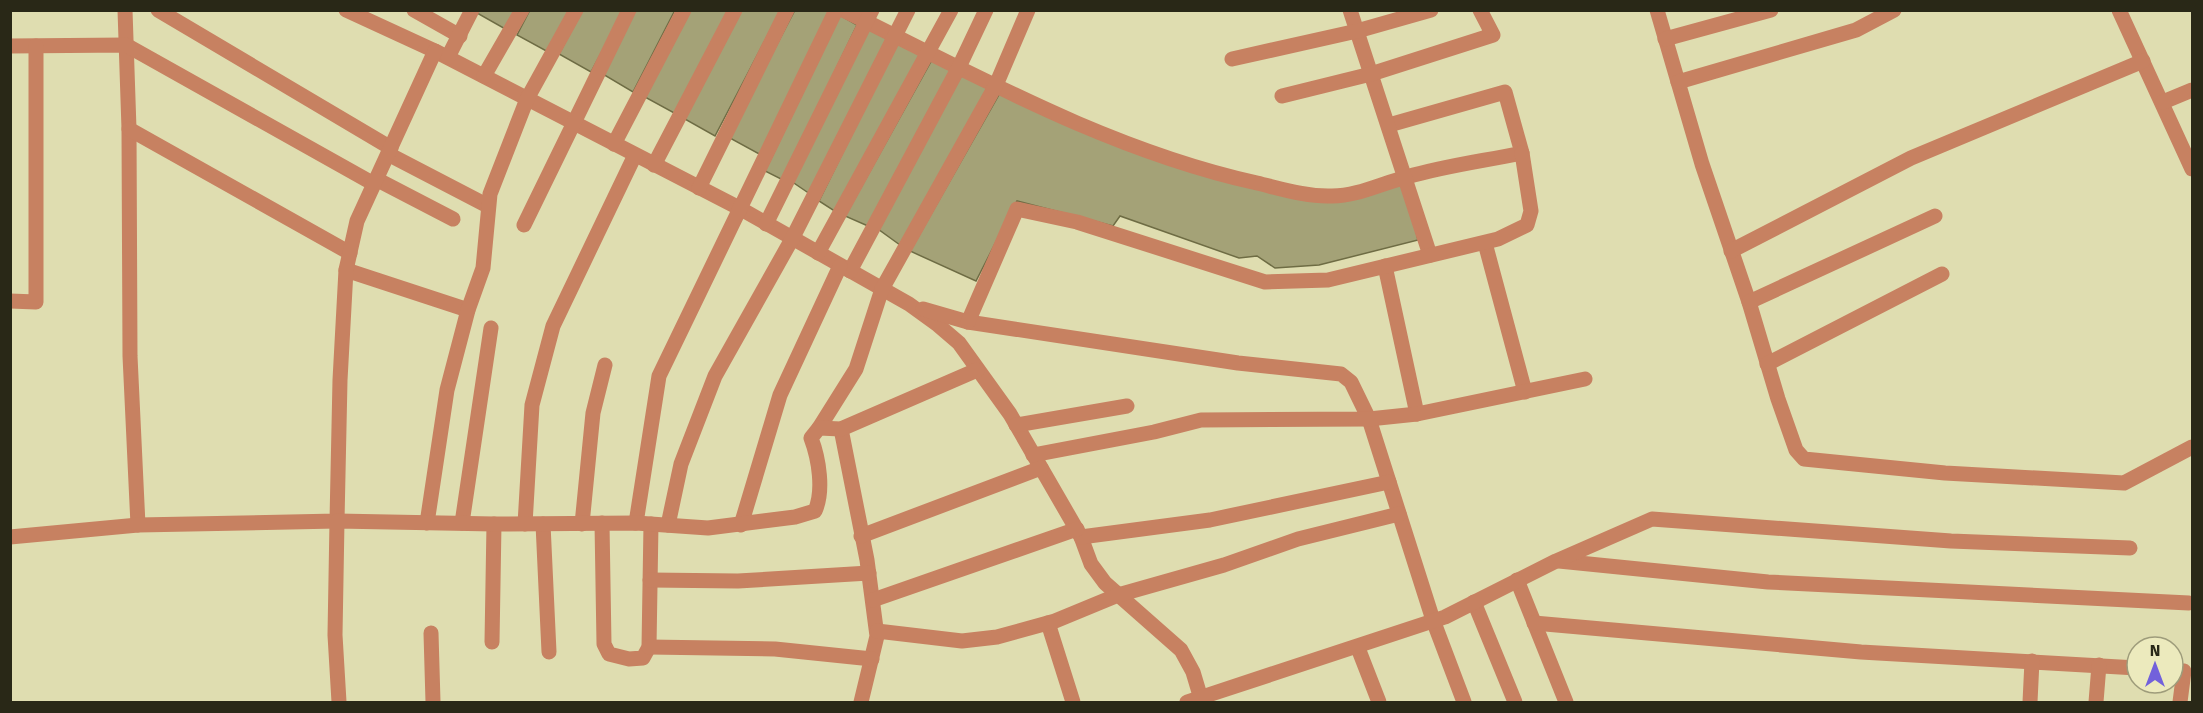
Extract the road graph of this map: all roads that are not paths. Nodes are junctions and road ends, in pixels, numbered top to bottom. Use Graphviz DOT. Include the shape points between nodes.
graph roads {
  1 [pos="125,10"];
  2 [pos="158,10"];
  3 [pos="346,10"];
  4 [pos="414,10"];
  5 [pos="472,10"];
  6 [pos="522,10"];
  7 [pos="576,10"];
  8 [pos="629,10"];
  9 [pos="684,10"];
  10 [pos="735,10"];
  11 [pos="787,10"];
  12 [pos="836,10"];
  13 [pos="843,10"];
  14 [pos="908,10"];
  15 [pos="951,10"];
  16 [pos="986,10"];
  17 [pos="1028,10"];
  18 [pos="1350,10"];
  19 [pos="1431,10"];
  20 [pos="1480,10"];
  21 [pos="1657,10"];
  22 [pos="1771,10"];
  23 [pos="1894,10"];
  24 [pos="2120,10"];
  25 [pos="869,16"];
  26 [pos="1357,31"];
  27 [pos="460,36"];
  28 [pos="896,36"];
  29 [pos="1665,39"];
  30 [pos="126,45"];
  31 [pos="10,46"];
  32 [pos="36,46"];
  33 [pos="930,53"];
  34 [pos="442,54"];
  35 [pos="1232,59"];
  36 [pos="2143,61"];
  37 [pos="960,67"];
  38 [pos="1371,74"];
  39 [pos="484,76"];
  40 [pos="1678,82"];
  41 [pos="996,85"];
  42 [pos="2193,90"];
  43 [pos="1282,96"];
  44 [pos="527,99"];
  45 [pos="2163,102"];
  46 [pos="573,122"];
  47 [pos="1389,125"];
  48 [pos="129,129"];
  49 [pos="614,144"];
  50 [pos="389,151"];
  51 [pos="1522,153"];
  52 [pos="635,154"];
  53 [pos="654,165"];
  54 [pos="2193,169"];
  55 [pos="1407,177"];
  56 [pos="375,182"];
  57 [pos="699,188"];
  58 [pos="488,206"];
  59 [pos="741,210"];
  60 [pos="1935,216"];
  61 [pos="453,219"];
  62 [pos="766,224"];
  63 [pos="524,225"];
  64 [pos="792,239"];
  65 [pos="1485,243"];
  66 [pos="1731,250"];
  67 [pos="350,253"];
  68 [pos="818,253"];
  69 [pos="1430,255"];
  70 [pos="1385,266"];
  71 [pos="845,268"];
  72 [pos="346,270"];
  73 [pos="1942,274"];
  74 [pos="882,289"];
  75 [pos="10,301"];
  76 [pos="1749,302"];
  77 [pos="909,304"];
  78 [pos="468,310"];
  79 [pos="968,322"];
  80 [pos="491,328"];
  81 [pos="1767,363"];
  82 [pos="605,365"];
  83 [pos="977,370"];
  84 [pos="1585,379"];
  85 [pos="1525,392"];
  86 [pos="1127,406"];
  87 [pos="1417,414"];
  88 [pos="1369,419"];
  89 [pos="1016,425"];
  90 [pos="819,428"];
  91 [pos="841,429"];
  92 [pos="2193,447"];
  93 [pos="1037,461"];
  94 [pos="1389,482"];
  95 [pos="1399,514"];
  96 [pos="337,521"];
  97 [pos="428,523"];
  98 [pos="462,524"];
  99 [pos="494,524"];
  100 [pos="525,524"];
  101 [pos="543,524"];
  102 [pos="582,524"];
  103 [pos="602,524"];
  104 [pos="643,524"];
  105 [pos="138,525"];
  106 [pos="668,525"];
  107 [pos="741,525"];
  108 [pos="1079,533"];
  109 [pos="861,536"];
  110 [pos="10,537"];
  111 [pos="2130,548"];
  112 [pos="1556,561"];
  113 [pos="869,573"];
  114 [pos="650,580"];
  115 [pos="1517,580"];
  116 [pos="1118,595"];
  117 [pos="873,600"];
  118 [pos="1474,602"];
  119 [pos="2189,603"];
  120 [pos="1433,620"];
  121 [pos="1048,623"];
  122 [pos="1534,623"];
  123 [pos="877,631"];
  124 [pos="431,633"];
  125 [pos="492,642"];
  126 [pos="649,647"];
  127 [pos="1358,648"];
  128 [pos="549,652"];
  129 [pos="872,659"];
  130 [pos="2032,661"];
  131 [pos="2099,665"];
  132 [pos="2125,667"];
  133 [pos="1196,701"];
  134 [pos="339,702"];
  135 [pos="433,702"];
  136 [pos="861,702"];
  137 [pos="1072,702"];
  138 [pos="1379,702"];
  139 [pos="1464,702"];
  140 [pos="1515,702"];
  141 [pos="1566,702"];
  142 [pos="2030,702"];
  143 [pos="2096,702"];
  1 -- 30 [label="street"];
  2 -- 50 [label="street"];
  3 -- 34 [label="street"];
  4 -- 27 [label="street"];
  5 -- 27 [label="street"];
  6 -- 39 [label="street"];
  7 -- 44 [label="street"];
  8 -- 46 [label="street"];
  9 -- 49 [label="street"];
  10 -- 53 [label="street"];
  11 -- 57 [label="street"];
  12 -- 59 [label="street"];
  13 -- 25 [label="street"];
  14 -- 28 [label="street"];
  15 -- 33 [label="street"];
  16 -- 37 [label="street"];
  17 -- 41 [label="street"];
  18 -- 26 [label="street"];
  19 -- 26 [label="street"];
  20 -- 38 [label="street" via="1492,35"];
  21 -- 29 [label="street"];
  22 -- 29 [label="street"];
  23 -- 40 [label="street" via="1856,30"];
  24 -- 36 [label="street"];
  25 -- 28 [label="street"];
  25 -- 62 [label="street"];
  26 -- 35 [label="street"];
  26 -- 38 [label="street"];
  27 -- 34 [label="street"];
  28 -- 33 [label="street"];
  28 -- 64 [label="street"];
  29 -- 40 [label="street"];
  30 -- 32 [label="street"];
  30 -- 48 [label="street"];
  30 -- 56 [label="street"];
  31 -- 32 [label="street"];
  32 -- 75 [label="street" via="36,302"];
  33 -- 37 [label="street"];
  33 -- 68 [label="street"];
  34 -- 39 [label="street"];
  34 -- 50 [label="street"];
  36 -- 45 [label="street"];
  36 -- 66 [label="street" via="1911,158"];
  37 -- 41 [label="street"];
  37 -- 71 [label="street"];
  38 -- 43 [label="street"];
  38 -- 47 [label="street"];
  39 -- 44 [label="street"];
  40 -- 66 [label="street"];
  41 -- 55 [label="street" via="1151,154 1212,173 1313,196 1370,189"];
  41 -- 74 [label="street"];
  42 -- 45 [label="street"];
  44 -- 46 [label="street"];
  44 -- 58 [label="street"];
  45 -- 54 [label="street"];
  46 -- 49 [label="street"];
  46 -- 63 [label="street"];
  47 -- 51 [label="street" via="1505,92"];
  47 -- 55 [label="street"];
  48 -- 67 [label="street"];
  48 -- 105 [label="street" via="130,356"];
  49 -- 52 [label="street"];
  50 -- 56 [label="street"];
  50 -- 58 [label="street"];
  51 -- 55 [label="street"];
  51 -- 65 [label="street" via="1531,211 1527,225"];
  52 -- 53 [label="street"];
  52 -- 100 [label="street" via="554,326 532,405"];
  53 -- 57 [label="street"];
  55 -- 69 [label="street"];
  56 -- 61 [label="street"];
  56 -- 67 [label="street" via="357,221"];
  57 -- 59 [label="street"];
  58 -- 78 [label="street" via="483,268"];
  59 -- 62 [label="street"];
  59 -- 104 [label="street" via="659,376"];
  60 -- 76 [label="street"];
  62 -- 64 [label="street"];
  64 -- 68 [label="street"];
  64 -- 106 [label="street" via="715,376 681,464"];
  65 -- 69 [label="street"];
  65 -- 85 [label="street"];
  66 -- 76 [label="street"];
  67 -- 72 [label="street"];
  68 -- 71 [label="street"];
  69 -- 70 [label="street"];
  70 -- 79 [label="street" via="1328,280 1265,282 1077,222 1017,209"];
  70 -- 87 [label="street"];
  71 -- 74 [label="street"];
  71 -- 107 [label="street" via="780,395"];
  72 -- 78 [label="street"];
  72 -- 96 [label="street"];
  73 -- 81 [label="street"];
  74 -- 77 [label="street"];
  74 -- 90 [label="street" via="856,369"];
  76 -- 81 [label="street"];
  77 -- 79 [label="street"];
  77 -- 83 [label="street" via="959,343"];
  78 -- 97 [label="street" via="447,390"];
  79 -- 88 [label="street" via="1259,366 1341,374 1351,382"];
  80 -- 98 [label="street"];
  81 -- 92 [label="street" via="1791,438 1804,459 1945,473 2124,483"];
  82 -- 102 [label="street" via="593,413"];
  83 -- 89 [label="street"];
  83 -- 91 [label="street"];
  84 -- 85 [label="street"];
  85 -- 87 [label="street"];
  86 -- 89 [label="street"];
  87 -- 88 [label="street"];
  88 -- 93 [label="street" via="1201,420"];
  88 -- 94 [label="street"];
  89 -- 93 [label="street"];
  90 -- 91 [label="street"];
  90 -- 107 [label="street" via="810,438 821,499 815,511"];
  91 -- 109 [label="street"];
  93 -- 108 [label="street"];
  93 -- 109 [label="street"];
  94 -- 95 [label="street"];
  94 -- 108 [label="street" via="1210,520"];
  95 -- 116 [label="street" via="1298,539"];
  95 -- 120 [label="street"];
  96 -- 97 [label="street"];
  96 -- 105 [label="street"];
  96 -- 134 [label="street" via="335,635"];
  97 -- 98 [label="street"];
  98 -- 99 [label="street"];
  99 -- 100 [label="street"];
  99 -- 125 [label="street"];
  100 -- 101 [label="street"];
  101 -- 102 [label="street"];
  101 -- 128 [label="street"];
  102 -- 103 [label="street"];
  103 -- 104 [label="street"];
  103 -- 126 [label="street" via="604,644 609,654 629,658 643,658"];
  104 -- 106 [label="street"];
  104 -- 114 [label="street"];
  105 -- 110 [label="street"];
  106 -- 107 [label="street"];
  108 -- 116 [label="street" via="1092,564"];
  108 -- 117 [label="street"];
  109 -- 113 [label="street"];
  111 -- 112 [label="street" via="1951,541 1652,519"];
  112 -- 115 [label="street"];
  112 -- 119 [label="street" via="1768,582"];
  113 -- 114 [label="street" via="738,581"];
  113 -- 117 [label="street"];
  114 -- 126 [label="street"];
  115 -- 118 [label="street"];
  115 -- 122 [label="street"];
  116 -- 121 [label="street"];
  116 -- 133 [label="street" via="1181,650 1193,672"];
  117 -- 123 [label="street"];
  118 -- 120 [label="street"];
  118 -- 140 [label="street"];
  120 -- 127 [label="street"];
  120 -- 139 [label="street"];
  121 -- 123 [label="street" via="997,637 962,641"];
  121 -- 137 [label="street"];
  122 -- 130 [label="street" via="1861,652"];
  122 -- 141 [label="street"];
  123 -- 129 [label="street"];
  124 -- 135 [label="street"];
  126 -- 129 [label="street" via="775,649"];
  127 -- 133 [label="street"];
  127 -- 138 [label="street"];
  129 -- 136 [label="street"];
  130 -- 131 [label="street"];
  130 -- 142 [label="street"];
  131 -- 132 [label="street"];
  131 -- 143 [label="street"];
}
